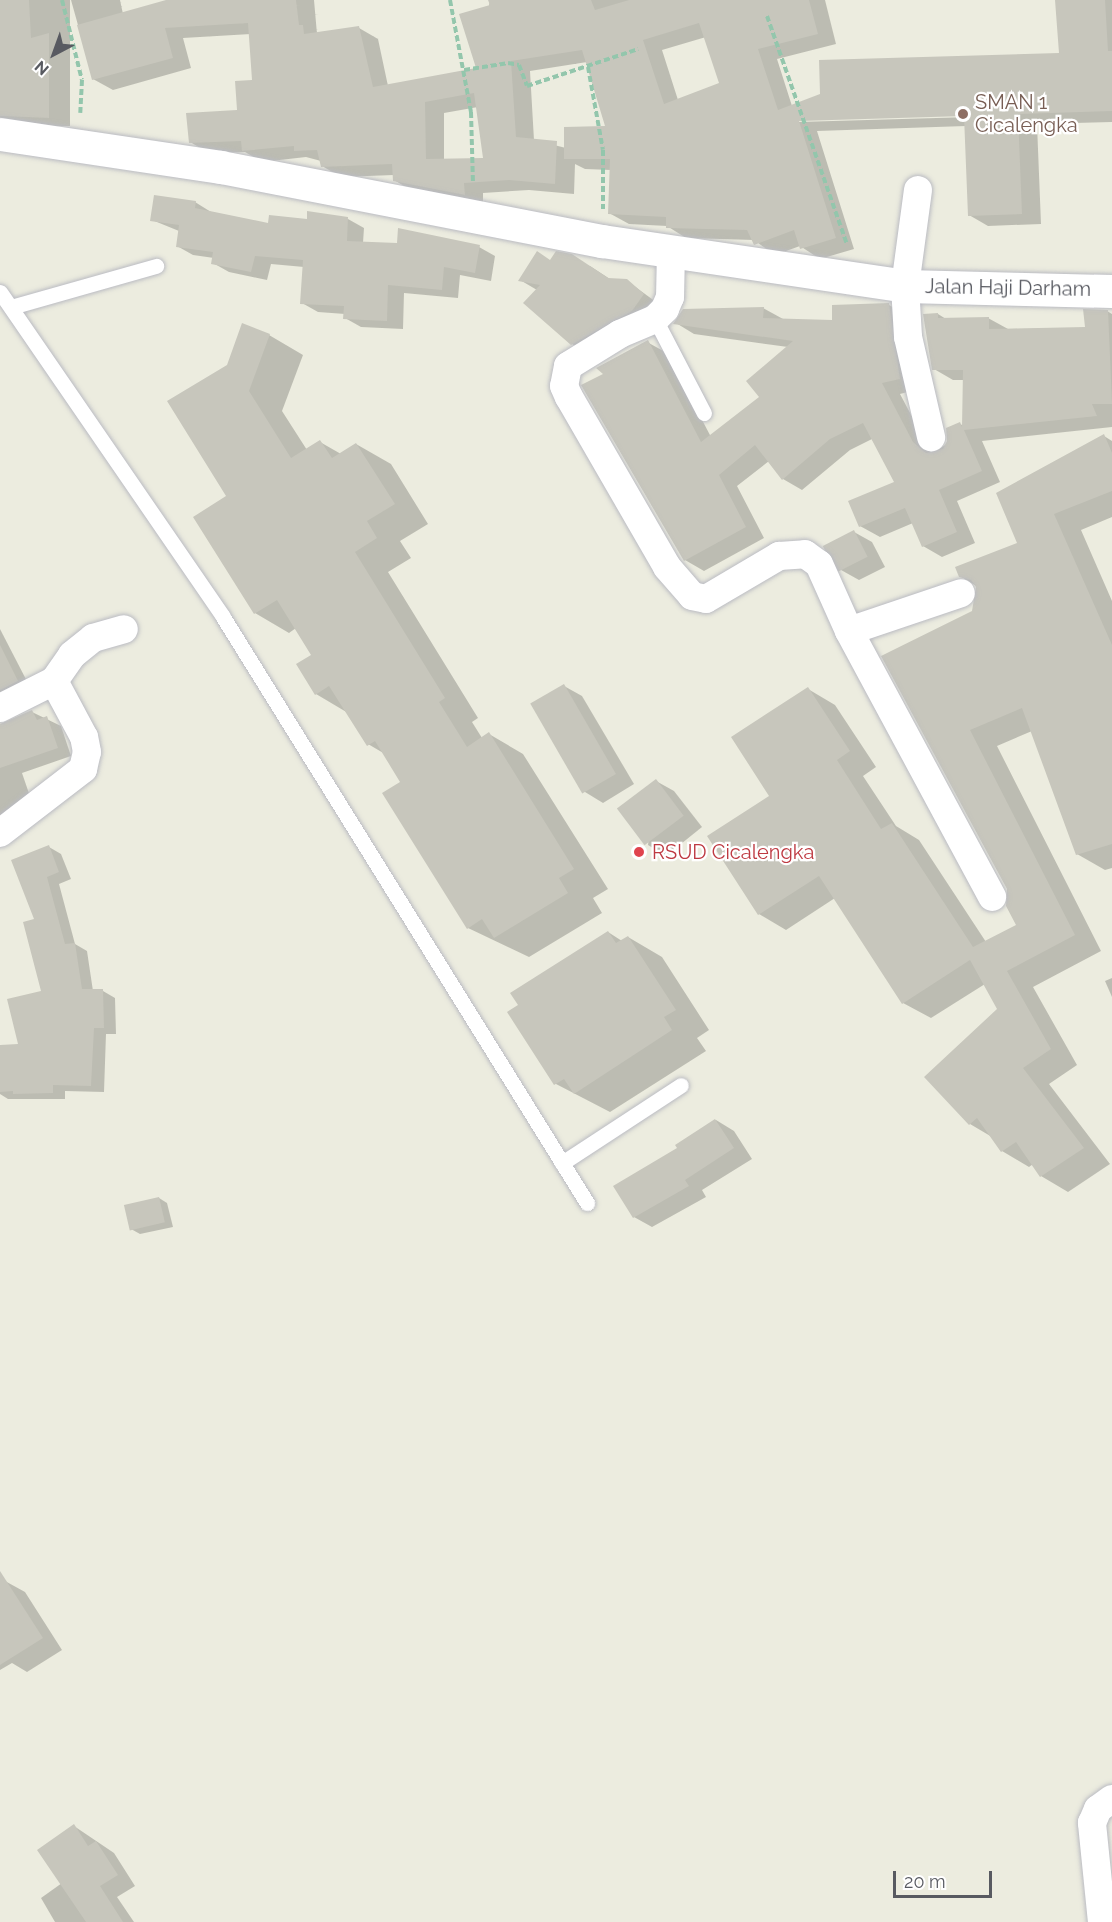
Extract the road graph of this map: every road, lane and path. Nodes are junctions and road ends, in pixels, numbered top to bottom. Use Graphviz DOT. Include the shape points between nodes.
graph roads {
  1 [pos="63,0"];
  2 [pos="450,0"];
  3 [pos="767,16"];
  4 [pos="638,49"];
  5 [pos="588,67"];
  6 [pos="464,70"];
  7 [pos="0,134"];
  8 [pos="77,146"];
  9 [pos="918,190"];
  10 [pos="475,214"];
  11 [pos="602,241"];
  12 [pos="671,251"];
  13 [pos="156,266"];
  14 [pos="860,279"];
  15 [pos="905,286"];
  16 [pos="1112,291"];
  17 [pos="0,292"];
  18 [pos="11,307"];
  19 [pos="655,319"];
  20 [pos="704,413"];
  21 [pos="931,436"];
  22 [pos="961,593"];
  23 [pos="124,629"];
  24 [pos="849,631"];
  25 [pos="54,681"];
  26 [pos="0,708"];
  27 [pos="0,833"];
  28 [pos="992,897"];
  29 [pos="681,1085"];
  30 [pos="562,1162"];
  31 [pos="587,1203"];
  32 [pos="1112,1799"];
  33 [pos="1102,1922"];
  1 -- 8 [label="path" via="82,80"];
  2 -- 6 [label="path"];
  3 -- 14 [label="path"];
  4 -- 5 [label="path"];
  5 -- 6 [label="path" via="527,86 519,65"];
  5 -- 11 [label="path" via="603,150"];
  6 -- 10 [label="path" via="471,112"];
  7 -- 8 [label="street, Jalan Haji Darham"];
  8 -- 10 [label="street, Jalan Haji Darham" via="220,167"];
  9 -- 15 [label="street"];
  10 -- 11 [label="street, Jalan Haji Darham"];
  11 -- 12 [label="street, Jalan Haji Darham"];
  12 -- 14 [label="street, Jalan Haji Darham"];
  12 -- 19 [label="street" via="670,297"];
  13 -- 18 [label="lane"];
  14 -- 15 [label="street, Jalan Haji Darham"];
  15 -- 16 [label="street, Jalan Haji Darham"];
  15 -- 21 [label="street" via="908,337"];
  17 -- 18 [label="lane"];
  18 -- 30 [label="lane" via="223,617"];
  19 -- 20 [label="lane"];
  19 -- 24 [label="street" via="620,334 568,366 564,386 667,567 684,590 706,599 779,556 805,554 824,574"];
  22 -- 24 [label="street"];
  23 -- 25 [label="street" via="93,638 72,655"];
  24 -- 28 [label="street"];
  25 -- 26 [label="street"];
  25 -- 27 [label="street" via="84,737 87,752 83,769"];
  29 -- 30 [label="lane"];
  30 -- 31 [label="lane"];
  32 -- 33 [label="street" via="1098,1809 1092,1823"];
}
